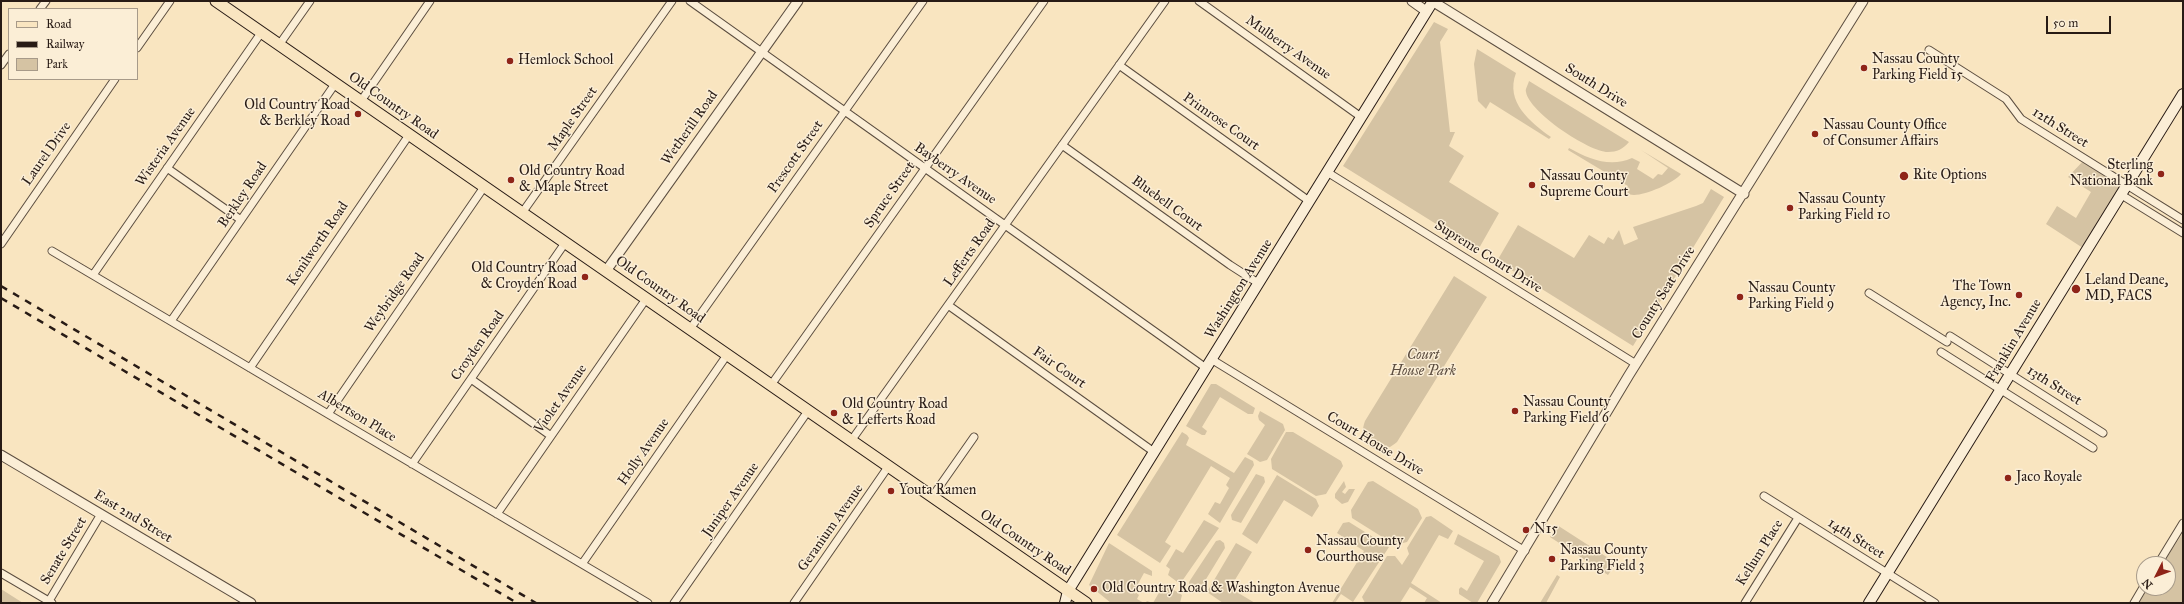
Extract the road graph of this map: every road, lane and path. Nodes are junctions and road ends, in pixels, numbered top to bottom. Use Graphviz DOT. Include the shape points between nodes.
graph roads {
  1 [pos="170,1"];
  2 [pos="216,1"];
  3 [pos="310,1"];
  4 [pos="430,1"];
  5 [pos="672,1"];
  6 [pos="690,1"];
  7 [pos="798,1"];
  8 [pos="923,1"];
  9 [pos="1044,1"];
  10 [pos="1165,1"];
  11 [pos="1199,1"];
  12 [pos="1412,1"];
  13 [pos="1432,1"];
  14 [pos="1863,1"];
  15 [pos="1426,11"];
  16 [pos="262,33"];
  17 [pos="279,45"];
  18 [pos="138,47"];
  19 [pos="1929,50"];
  20 [pos="762,52"];
  21 [pos="8,55"];
  22 [pos="1,65"];
  23 [pos="1119,65"];
  24 [pos="114,80"];
  25 [pos="335,84"];
  26 [pos="2183,94"];
  27 [pos="361,101"];
  28 [pos="845,111"];
  29 [pos="1361,116"];
  30 [pos="409,135"];
  31 [pos="1062,145"];
  32 [pos="168,168"];
  33 [pos="925,168"];
  34 [pos="1327,172"];
  35 [pos="2126,184"];
  36 [pos="484,187"];
  37 [pos="1744,194"];
  38 [pos="2120,194"];
  39 [pos="1309,201"];
  40 [pos="522,213"];
  41 [pos="241,220"];
  42 [pos="2183,220"];
  43 [pos="1005,225"];
  44 [pos="2183,233"];
  45 [pos="565,243"];
  46 [pos="1,244"];
  47 [pos="52,251"];
  48 [pos="606,271"];
  49 [pos="93,275"];
  50 [pos="1258,283"];
  51 [pos="1869,293"];
  52 [pos="646,299"];
  53 [pos="948,305"];
  54 [pos="171,321"];
  55 [pos="690,329"];
  56 [pos="1941,352"];
  57 [pos="727,355"];
  58 [pos="1209,364"];
  59 [pos="1636,364"];
  60 [pos="250,368"];
  61 [pos="2010,374"];
  62 [pos="471,379"];
  63 [pos="771,385"];
  64 [pos="2000,390"];
  65 [pos="808,411"];
  66 [pos="328,414"];
  67 [pos="2103,432"];
  68 [pos="551,436"];
  69 [pos="974,437"];
  70 [pos="851,441"];
  71 [pos="2093,448"];
  72 [pos="1154,452"];
  73 [pos="1,455"];
  74 [pos="412,464"];
  75 [pos="888,467"];
  76 [pos="1764,496"];
  77 [pos="932,497"];
  78 [pos="101,514"];
  79 [pos="497,514"];
  80 [pos="1798,518"];
  81 [pos="2183,523"];
  82 [pos="1525,551"];
  83 [pos="2163,556"];
  84 [pos="582,564"];
  85 [pos="1,572"];
  86 [pos="1888,574"];
  87 [pos="1068,591"];
  88 [pos="51,602"];
  89 [pos="251,603"];
  90 [pos="648,603"];
  91 [pos="674,603"];
  92 [pos="794,603"];
  93 [pos="1065,603"];
  94 [pos="1086,603"];
  95 [pos="1492,603"];
  96 [pos="1745,603"];
  97 [pos="1869,603"];
  98 [pos="1935,603"];
  1 -- 18 [label="street"];
  2 -- 16 [label="main road, Old Country Road"];
  3 -- 17 [label="street"];
  4 -- 27 [label="street"];
  5 -- 40 [label="street, Maple Street"];
  6 -- 20 [label="street, Bayberry Avenue"];
  7 -- 20 [label="street, Wetherill Road"];
  8 -- 28 [label="street, Prescott Street"];
  9 -- 33 [label="street, Spruce Street"];
  10 -- 23 [label="street, Lefferts Road"];
  11 -- 29 [label="street, Mulberry Avenue"];
  12 -- 15 [label="street"];
  13 -- 15 [label="main road, Washington Avenue"];
  13 -- 37 [label="street, South Drive"];
  14 -- 37 [label="street, County Seat Drive"];
  15 -- 29 [label="main road, Washington Avenue"];
  16 -- 17 [label="main road, Old Country Road"];
  16 -- 32 [label="street, Wisteria Avenue"];
  17 -- 25 [label="main road, Old Country Road"];
  19 -- 35 [label="street, 12th Street" via="2006,99 2021,119"];
  20 -- 28 [label="street, Bayberry Avenue"];
  20 -- 48 [label="street, Wetherill Road"];
  21 -- 22 [label="street"];
  23 -- 31 [label="street, Lefferts Road"];
  23 -- 39 [label="street, Primrose Court"];
  24 -- 46 [label="street, Laurel Drive"];
  25 -- 27 [label="main road, Old Country Road"];
  25 -- 41 [label="street, Berkley Road"];
  26 -- 35 [label="main road, Franklin Avenue"];
  27 -- 30 [label="main road, Old Country Road"];
  28 -- 33 [label="street, Bayberry Avenue"];
  28 -- 55 [label="street, Prescott Street"];
  29 -- 34 [label="main road, Washington Avenue"];
  30 -- 36 [label="main road, Old Country Road"];
  30 -- 60 [label="street, Kenilworth Road"];
  31 -- 43 [label="street, Lefferts Road"];
  31 -- 50 [label="street, Bluebell Court"];
  32 -- 41 [label="street"];
  32 -- 49 [label="street, Wisteria Avenue"];
  33 -- 43 [label="street, Bayberry Avenue"];
  33 -- 63 [label="street, Spruce Street"];
  34 -- 39 [label="main road, Washington Avenue"];
  34 -- 59 [label="street, Supreme Court Drive"];
  35 -- 38 [label="main road, Franklin Avenue"];
  35 -- 42 [label="street, 12th Street"];
  36 -- 40 [label="main road, Old Country Road"];
  36 -- 66 [label="street, Weybridge Road"];
  37 -- 59 [label="street, County Seat Drive"];
  38 -- 44 [label="street"];
  38 -- 61 [label="main road, Franklin Avenue"];
  39 -- 50 [label="main road, Washington Avenue"];
  40 -- 45 [label="main road, Old Country Road"];
  41 -- 54 [label="street, Berkley Road"];
  43 -- 53 [label="street, Lefferts Road"];
  43 -- 58 [label="street, Bayberry Avenue"];
  45 -- 48 [label="main road, Old Country Road"];
  45 -- 62 [label="street, Croyden Road"];
  47 -- 49 [label="street, Albertson Place"];
  48 -- 52 [label="main road, Old Country Road"];
  49 -- 54 [label="street, Albertson Place"];
  50 -- 58 [label="main road, Washington Avenue"];
  51 -- 61 [label="street, 13th Street"];
  52 -- 55 [label="main road, Old Country Road"];
  52 -- 68 [label="street, Violet Avenue"];
  53 -- 70 [label="street, Lefferts Road"];
  53 -- 72 [label="street, Fair Court"];
  54 -- 60 [label="street, Albertson Place"];
  55 -- 57 [label="main road, Old Country Road"];
  56 -- 64 [label="street"];
  57 -- 63 [label="main road, Old Country Road"];
  57 -- 84 [label="street, Holly Avenue"];
  58 -- 72 [label="main road, Washington Avenue"];
  58 -- 82 [label="street, Court House Drive"];
  59 -- 82 [label="street, County Seat Drive"];
  60 -- 66 [label="street, Albertson Place"];
  61 -- 64 [label="main road, Franklin Avenue"];
  61 -- 67 [label="street, 13th Street"];
  62 -- 68 [label="street"];
  62 -- 74 [label="street, Croyden Road"];
  63 -- 65 [label="main road, Old Country Road"];
  64 -- 71 [label="street"];
  64 -- 86 [label="main road, Franklin Avenue"];
  65 -- 70 [label="main road, Old Country Road"];
  65 -- 91 [label="street, Juniper Avenue"];
  66 -- 74 [label="street, Albertson Place"];
  68 -- 79 [label="street, Violet Avenue"];
  69 -- 77 [label="street"];
  70 -- 75 [label="main road, Old Country Road"];
  72 -- 87 [label="main road, Washington Avenue"];
  73 -- 78 [label="street, East 2nd Street"];
  74 -- 79 [label="street, Albertson Place"];
  75 -- 77 [label="main road, Old Country Road"];
  75 -- 92 [label="street, Geranium Avenue"];
  76 -- 80 [label="street, 14th Street"];
  77 -- 87 [label="main road, Old Country Road"];
  78 -- 88 [label="street, Senate Street"];
  78 -- 89 [label="street, East 2nd Street"];
  79 -- 84 [label="street, Albertson Place"];
  80 -- 86 [label="street, 14th Street"];
  80 -- 96 [label="street, Kellum Place"];
  81 -- 83 [label="street"];
  82 -- 95 [label="street, County Seat Drive"];
  84 -- 90 [label="street, Albertson Place"];
  85 -- 88 [label="street"];
  86 -- 97 [label="main road, Franklin Avenue"];
  86 -- 98 [label="street, 14th Street"];
  87 -- 93 [label="main road, Washington Avenue"];
  87 -- 94 [label="main road, Old Country Road"];
}
